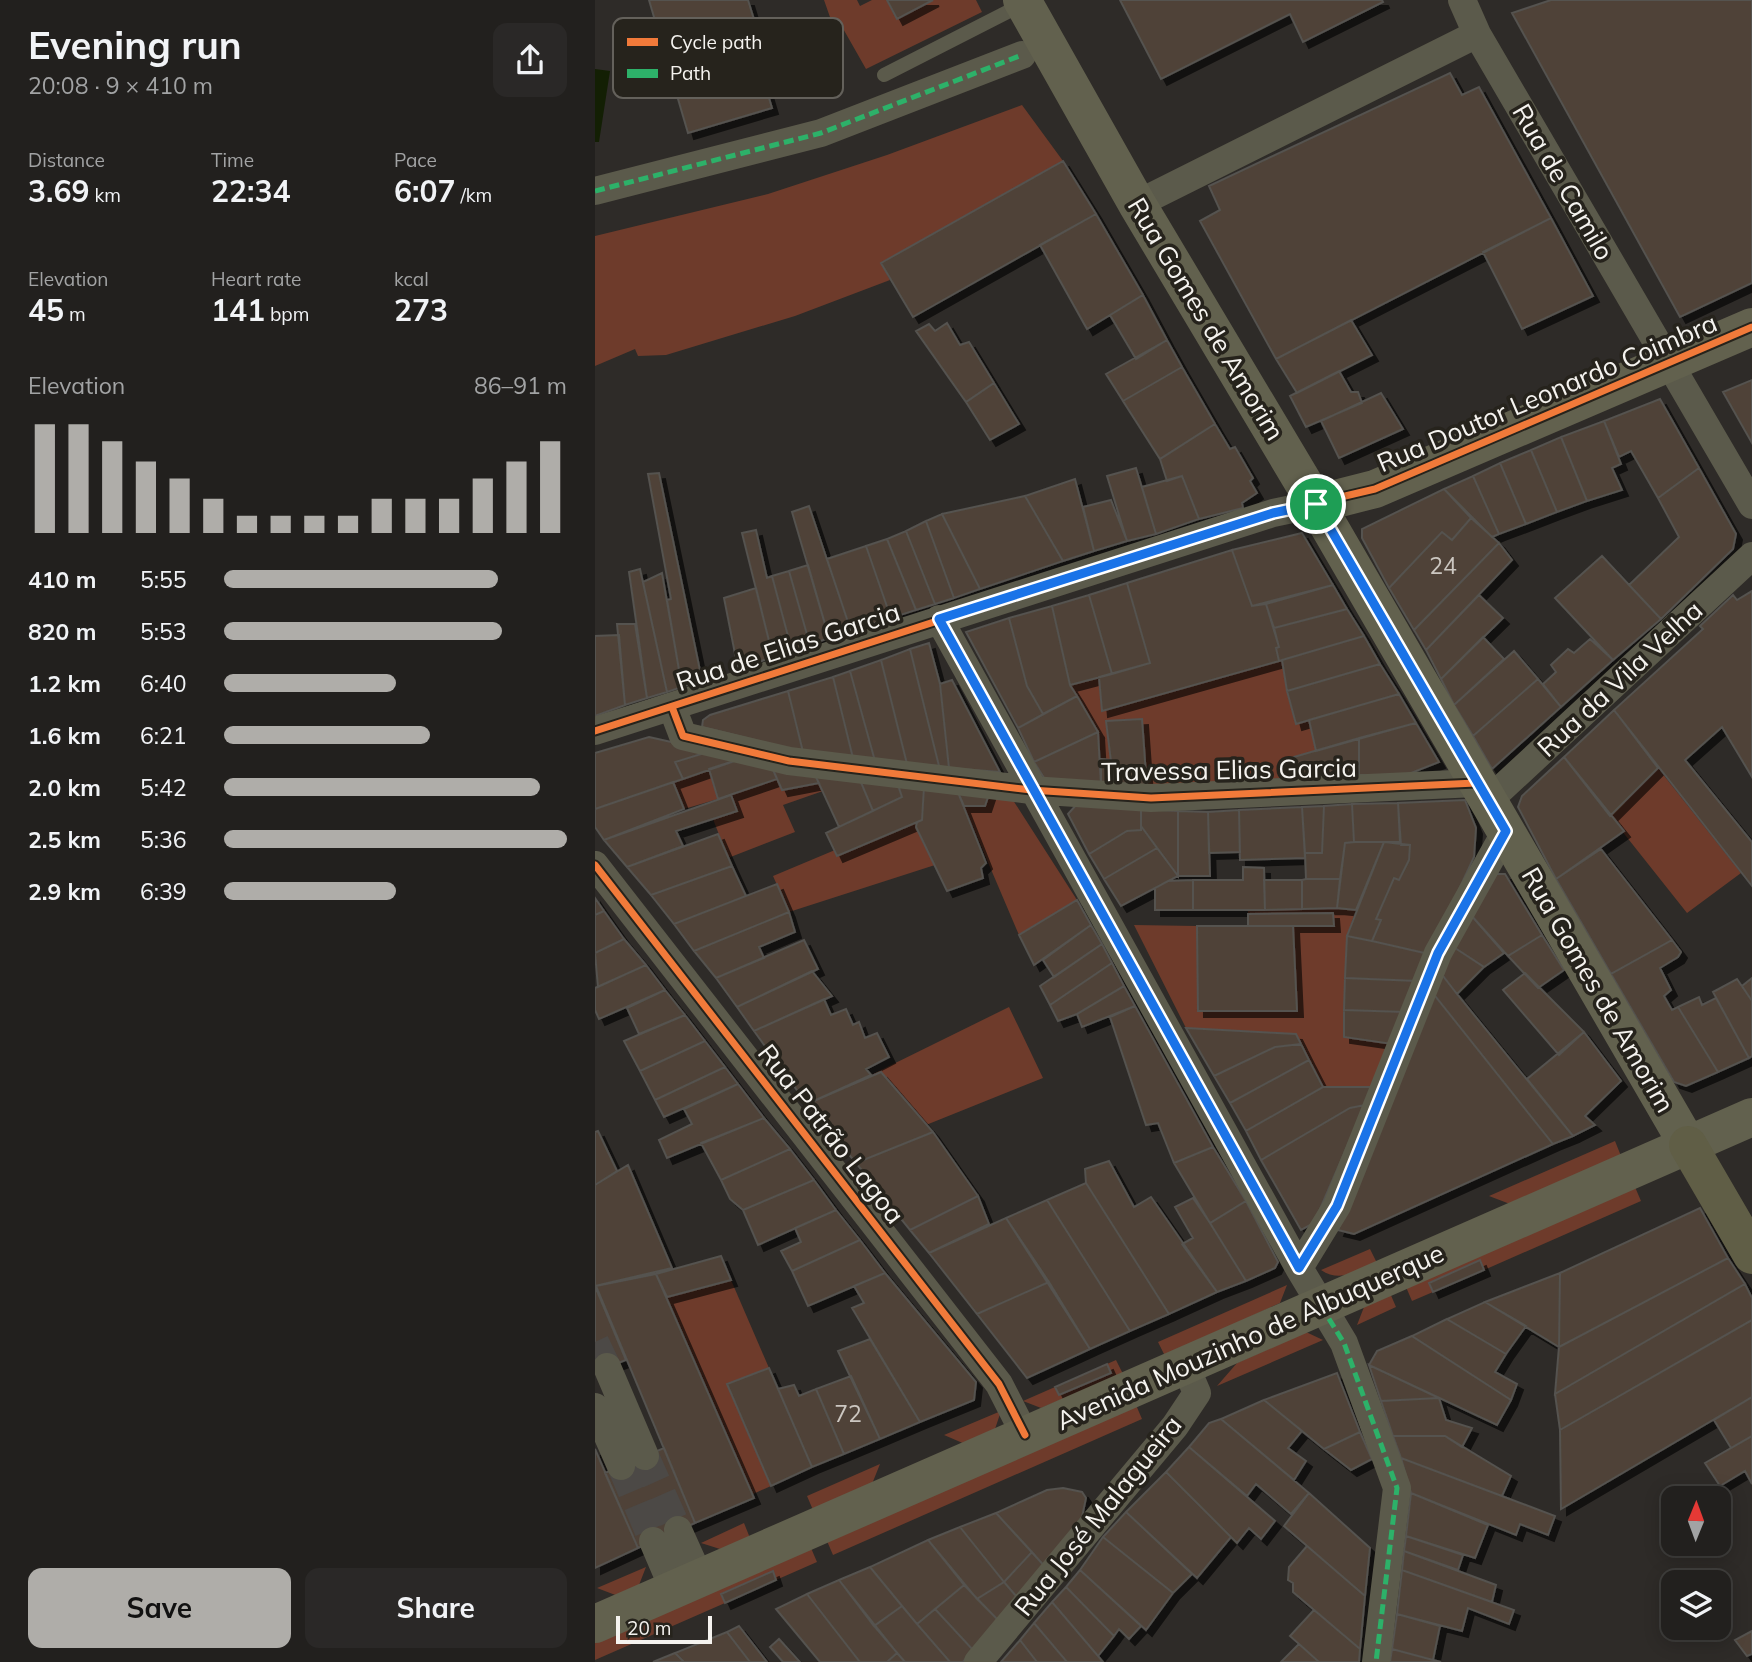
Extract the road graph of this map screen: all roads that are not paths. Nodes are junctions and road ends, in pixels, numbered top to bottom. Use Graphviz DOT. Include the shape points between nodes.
graph roads {
  1 [pos="1462,0"];
  2 [pos="1023,2"];
  3 [pos="1477,34"];
  4 [pos="1022,55"];
  5 [pos="884,75"];
  6 [pos="595,191"];
  7 [pos="1137,204"];
  8 [pos="1752,327"];
  9 [pos="1668,362"];
  10 [pos="1316,504"];
  11 [pos="1752,505"];
  12 [pos="1752,556"];
  13 [pos="939,619"];
  14 [pos="672,707"];
  15 [pos="595,731"];
  16 [pos="1031,790"];
  17 [pos="1490,805"];
  18 [pos="595,864"];
  19 [pos="1752,1117"];
  20 [pos="1688,1145"];
  21 [pos="1752,1255"];
  22 [pos="1299,1268"];
  23 [pos="1321,1306"];
  24 [pos="1185,1365"];
  25 [pos="607,1367"];
  26 [pos="595,1407"];
  27 [pos="1025,1435"];
  28 [pos="666,1536"];
  29 [pos="687,1584"];
  30 [pos="595,1625"];
  31 [pos="978,1662"];
  32 [pos="1375,1662"];
  1 -- 3 [label="street, Rua de Camilo"];
  2 -- 5 [label="lane"];
  2 -- 7 [label="main road, Rua Gomes de Amorim"];
  3 -- 7 [label="street"];
  3 -- 9 [label="street, Rua de Camilo"];
  4 -- 6 [label="street" via="821,133"];
  7 -- 10 [label="main road, Rua Gomes de Amorim"];
  8 -- 9 [label="main road, Rua Doutor Leonardo Coimbra"];
  9 -- 10 [label="main road, Rua Doutor Leonardo Coimbra" via="1375,489"];
  9 -- 11 [label="street, Rua de Camilo"];
  10 -- 13 [label="street, Rua de Elias Garcia" via="1273,513"];
  10 -- 17 [label="main road, Rua Gomes de Amorim"];
  12 -- 17 [label="street, Rua da Vila Velha"];
  13 -- 14 [label="street, Rua de Elias Garcia"];
  13 -- 16 [label="street"];
  14 -- 15 [label="street, Rua de Elias Garcia"];
  14 -- 16 [label="street, Travessa Elias Garcia" via="683,736 789,761"];
  16 -- 17 [label="street, Travessa Elias Garcia" via="1151,798"];
  16 -- 22 [label="street"];
  17 -- 20 [label="main road, Rua Gomes de Amorim"];
  17 -- 22 [label="street, Rua da Vila Velha" via="1438,953 1337,1206"];
  18 -- 27 [label="street, Rua Patrão Lagoa" via="999,1384"];
  19 -- 20 [label="main road, Avenida Mouzinho de Albuquerque"];
  20 -- 21 [label="main road"];
  20 -- 23 [label="main road, Avenida Mouzinho de Albuquerque"];
  22 -- 23 [label="street"];
  23 -- 24 [label="main road, Avenida Mouzinho de Albuquerque"];
  23 -- 32 [label="street" via="1343,1343 1397,1488"];
  24 -- 27 [label="main road, Avenida Mouzinho de Albuquerque"];
  24 -- 31 [label="street, Rua José Malagueira" via="1197,1393 1175,1426"];
  25 -- 26 [label="street" via="633,1461"];
  27 -- 29 [label="main road, Avenida Mouzinho de Albuquerque"];
  28 -- 29 [label="street"];
  29 -- 30 [label="main road, Avenida Mouzinho de Albuquerque"];
}
